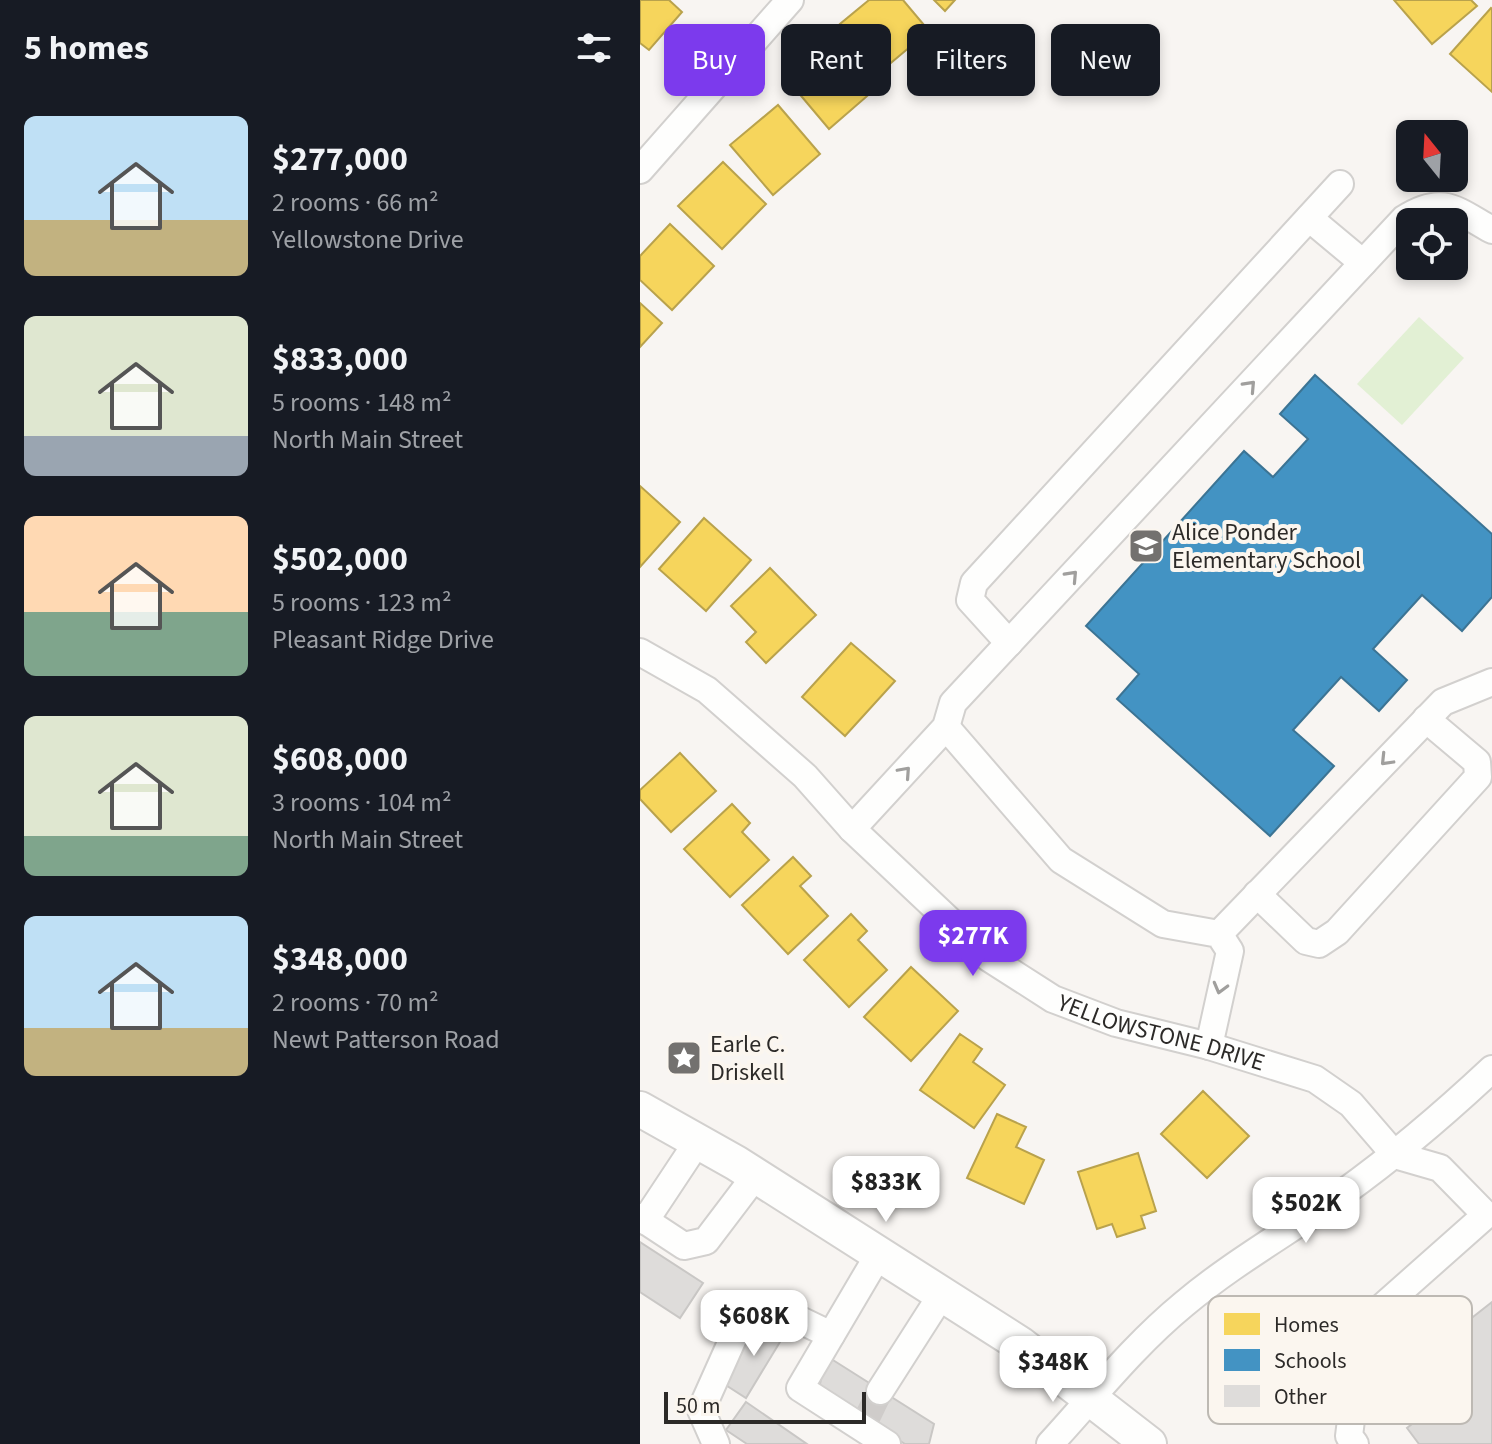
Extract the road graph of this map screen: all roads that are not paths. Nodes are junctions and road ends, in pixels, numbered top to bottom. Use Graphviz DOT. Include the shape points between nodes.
graph roads {
  1 [pos="790,0"];
  2 [pos="640,170"];
  3 [pos="1340,184"];
  4 [pos="1309,218"];
  5 [pos="1492,230"];
  6 [pos="1363,263"];
  7 [pos="1009,643"];
  8 [pos="640,652"];
  9 [pos="1492,682"];
  10 [pos="1426,719"];
  11 [pos="946,727"];
  12 [pos="852,829"];
  13 [pos="1257,894"];
  14 [pos="1219,934"];
  15 [pos="1209,1046"];
  16 [pos="1492,1069"];
  17 [pos="640,1109"];
  18 [pos="698,1141"];
  19 [pos="1395,1155"];
  20 [pos="756,1175"];
  21 [pos="643,1219"];
  22 [pos="879,1254"];
  23 [pos="942,1294"];
  24 [pos="1395,1296"];
  25 [pos="831,1335"];
  26 [pos="880,1391"];
  27 [pos="1093,1397"];
  28 [pos="1350,1424"];
  29 [pos="716,1444"];
  30 [pos="887,1444"];
  31 [pos="1050,1444"];
  32 [pos="1149,1444"];
  33 [pos="1355,1444"];
  1 -- 2 [label="street"];
  3 -- 4 [label="street"];
  4 -- 6 [label="street"];
  4 -- 7 [label="street" via="974,583 974,608"];
  5 -- 6 [label="street" via="1448,205 1424,206 1404,219"];
  7 -- 6 [label="street, one-way"];
  7 -- 11 [label="street" via="953,703"];
  8 -- 12 [label="street, YELLOWSTONE DRIVE" via="707,690 805,776"];
  9 -- 10 [label="street" via="1443,702"];
  10 -- 13 [label="street, one-way"];
  10 -- 13 [label="street" via="1477,762 1478,777 1337,932 1319,944 1306,941"];
  12 -- 11 [label="street, one-way"];
  11 -- 14 [label="street" via="1061,860 1163,924"];
  12 -- 15 [label="street, YELLOWSTONE DRIVE" via="989,958 1053,999 1116,1023"];
  13 -- 14 [label="street"];
  14 -- 15 [label="street, one-way" via="1230,951"];
  15 -- 19 [label="street, YELLOWSTONE DRIVE" via="1315,1079 1351,1104"];
  16 -- 19 [label="street"];
  17 -- 18 [label="main road"];
  18 -- 20 [label="main road"];
  18 -- 21 [label="street"];
  19 -- 24 [label="street" via="1440,1168 1486,1215"];
  19 -- 27 [label="street" via="1184,1304"];
  20 -- 21 [label="street" via="706,1241 684,1246"];
  20 -- 22 [label="main road"];
  22 -- 23 [label="main road"];
  22 -- 25 [label="street"];
  23 -- 26 [label="street"];
  23 -- 27 [label="main road"];
  25 -- 29 [label="street" via="771,1306 753,1306 701,1410"];
  25 -- 30 [label="street" via="800,1388 863,1423"];
  27 -- 31 [label="street"];
  27 -- 32 [label="main road"];
  28 -- 33 [label="street" via="1349,1436"];
}
